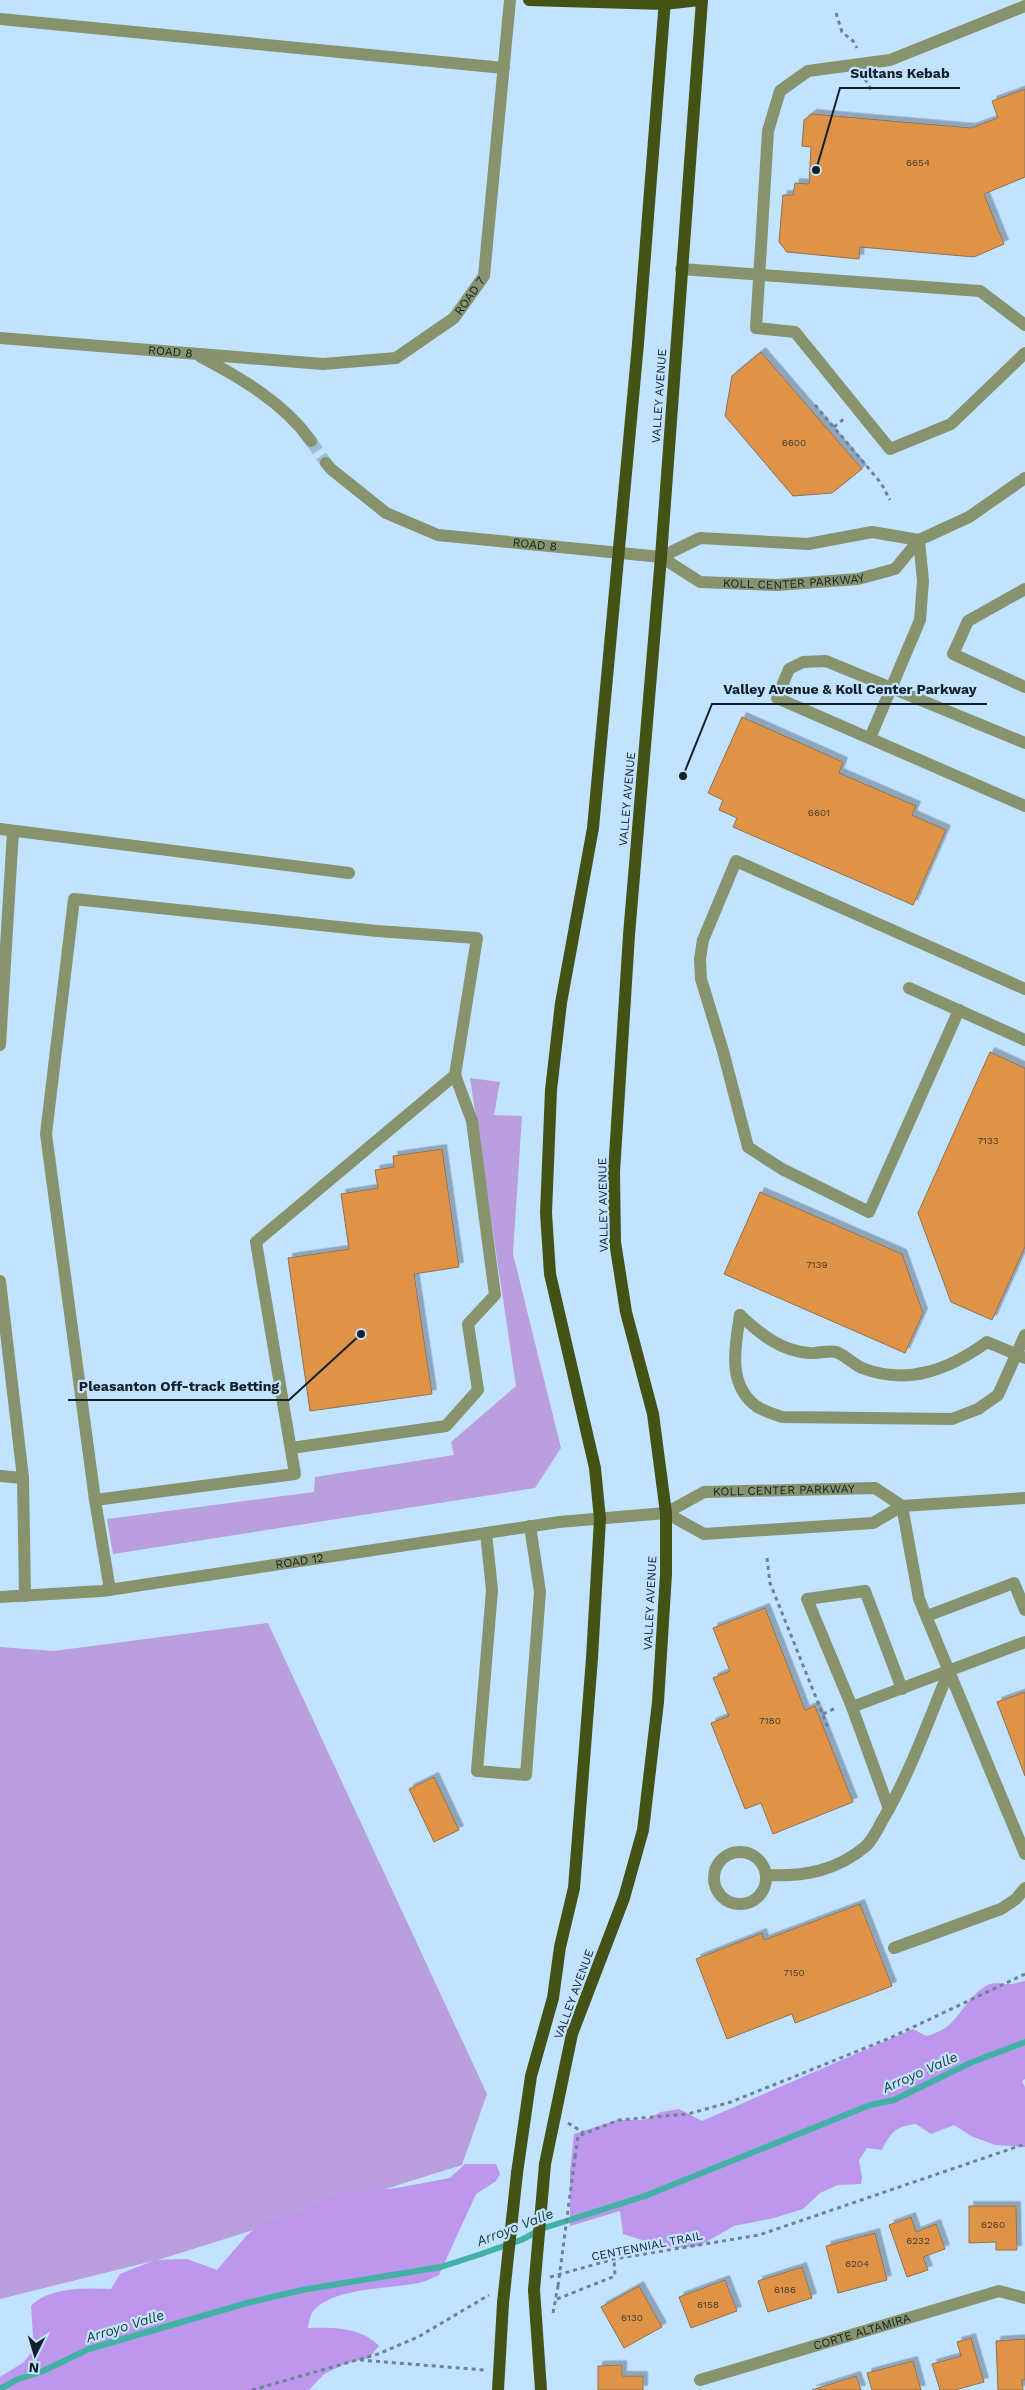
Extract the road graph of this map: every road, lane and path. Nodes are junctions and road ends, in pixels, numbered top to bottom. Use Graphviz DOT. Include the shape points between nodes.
graph roads {
  1 [pos="510,0"];
  2 [pos="529,0"];
  3 [pos="701,0"];
  4 [pos="664,2"];
  5 [pos="1025,6"];
  6 [pos="0,19"];
  7 [pos="504,68"];
  8 [pos="681,268"];
  9 [pos="760,274"];
  10 [pos="1025,325"];
  11 [pos="0,338"];
  12 [pos="1025,353"];
  13 [pos="194,354"];
  14 [pos="816,405"];
  15 [pos="311,441"];
  16 [pos="326,463"];
  17 [pos="1025,478"];
  18 [pos="890,500"];
  19 [pos="919,540"];
  20 [pos="617,553"];
  21 [pos="661,557"];
  22 [pos="1025,589"];
  23 [pos="1025,687"];
  24 [pos="892,688"];
  25 [pos="870,738"];
  26 [pos="1025,743"];
  27 [pos="1025,806"];
  28 [pos="0,829"];
  29 [pos="13,831"];
  30 [pos="349,873"];
  31 [pos="909,988"];
  32 [pos="1025,989"];
  33 [pos="959,1010"];
  34 [pos="1025,1040"];
  35 [pos="0,1045"];
  36 [pos="456,1075"];
  37 [pos="0,1281"];
  38 [pos="1025,1335"];
  39 [pos="1021,1356"];
  40 [pos="291,1448"];
  41 [pos="0,1476"];
  42 [pos="24,1478"];
  43 [pos="1025,1498"];
  44 [pos="95,1500"];
  45 [pos="902,1506"];
  46 [pos="666,1514"];
  47 [pos="600,1518"];
  48 [pos="530,1526"];
  49 [pos="486,1533"];
  50 [pos="767,1558"];
  51 [pos="110,1590"];
  52 [pos="25,1596"];
  53 [pos="0,1597"];
  54 [pos="1025,1610"];
  55 [pos="926,1616"];
  56 [pos="1025,1642"];
  57 [pos="949,1671"];
  58 [pos="902,1689"];
  59 [pos="852,1707"];
  60 [pos="829,1730"];
  61 [pos="889,1809"];
  62 [pos="1025,1854"];
  63 [pos="766,1875"];
  64 [pos="1025,1888"];
  65 [pos="894,1948"];
  66 [pos="1025,1974"];
  67 [pos="1025,2144"];
  68 [pos="614,2259"];
  69 [pos="546,2278"];
  70 [pos="492,2294"];
  71 [pos="1025,2298"];
  72 [pos="357,2360"];
  73 [pos="498,2371"];
  74 [pos="700,2380"];
  75 [pos="252,2390"];
  76 [pos="498,2390"];
  77 [pos="541,2390"];
  1 -- 7 [label="street, ROAD 7"];
  2 -- 4 [label="main road"];
  3 -- 4 [label="main road"];
  3 -- 8 [label="main road, VALLEY AVENUE" via="701,40"];
  4 -- 20 [label="main road, VALLEY AVENUE" via="638,344"];
  5 -- 9 [label="street" via="890,60 808,71 780,92 768,131"];
  6 -- 7 [label="street"];
  7 -- 13 [label="street, ROAD 7" via="484,276 454,318 396,358 323,364"];
  8 -- 9 [label="street"];
  8 -- 21 [label="main road, VALLEY AVENUE"];
  9 -- 10 [label="street" via="980,291"];
  9 -- 12 [label="street" via="756,328 795,332 890,449 951,424"];
  11 -- 13 [label="street, ROAD 8"];
  13 -- 15 [label="street, ROAD 8" via="232,373 271,400"];
  14 -- 18 [label="path" via="881,483"];
  16 -- 20 [label="street, ROAD 8" via="386,513 438,535"];
  17 -- 19 [label="street, KOLL CENTER PARKWAY" via="970,516"];
  19 -- 21 [label="street" via="872,532 808,544 700,538"];
  19 -- 21 [label="street, KOLL CENTER PARKWAY" via="895,569 858,579 777,585 700,582"];
  19 -- 24 [label="street" via="920,620"];
  20 -- 21 [label="street, KOLL CENTER PARKWAY"];
  20 -- 47 [label="main road, VALLEY AVENUE" via="593,828 562,1003 551,1090 546,1214 550,1274 595,1468"];
  21 -- 46 [label="main road, VALLEY AVENUE" via="629,935 614,1172 615,1242 626,1312 653,1414"];
  22 -- 23 [label="street" via="968,621 953,654"];
  24 -- 25 [label="street"];
  24 -- 25 [label="street" via="826,661 804,662 789,668 777,698"];
  24 -- 26 [label="street"];
  25 -- 27 [label="street"];
  28 -- 29 [label="street"];
  29 -- 30 [label="street"];
  29 -- 35 [label="street"];
  31 -- 33 [label="street"];
  32 -- 33 [label="street" via="736,861 703,940 700,959 701,979 748,1147 782,1169 870,1212"];
  33 -- 34 [label="street"];
  36 -- 40 [label="street" via="256,1242"];
  36 -- 40 [label="street" via="472,1121 495,1295 468,1324 478,1390 446,1426"];
  36 -- 44 [label="street" via="477,938 377,931 74,899 46,1134"];
  37 -- 42 [label="street"];
  38 -- 39 [label="street"];
  39 -- 39 [label="street" via="988,1342 946,1367 921,1374 892,1376 862,1368 835,1352 809,1353 783,1348 760,1334 740,1315 733,1356 744,1395 758,1407 782,1417 952,1419 978,1409 998,1395"];
  40 -- 44 [label="street" via="295,1474"];
  41 -- 42 [label="street"];
  42 -- 52 [label="street"];
  43 -- 45 [label="street"];
  44 -- 51 [label="street"];
  45 -- 46 [label="street" via="873,1524 704,1534"];
  45 -- 46 [label="street, KOLL CENTER PARKWAY" via="875,1488 704,1492"];
  45 -- 55 [label="street"];
  46 -- 47 [label="street, KOLL CENTER PARKWAY"];
  46 -- 77 [label="main road, VALLEY AVENUE, bridge" via="666,1574 658,1702 643,1830 624,1898 572,2034 545,2164 534,2290"];
  47 -- 48 [label="street, ROAD 12"];
  47 -- 73 [label="main road, VALLEY AVENUE, bridge" via="574,1888 560,1947 553,1998 531,2076 517,2173"];
  48 -- 49 [label="street, ROAD 12"];
  48 -- 49 [label="street" via="540,1592 526,1775 477,1771 492,1590"];
  49 -- 51 [label="street, ROAD 12"];
  50 -- 60 [label="path" via="770,1582"];
  51 -- 52 [label="street, ROAD 12"];
  52 -- 53 [label="street, ROAD 12"];
  54 -- 55 [label="street" via="1014,1583"];
  55 -- 57 [label="street"];
  56 -- 57 [label="street"];
  57 -- 58 [label="street"];
  57 -- 61 [label="street"];
  57 -- 62 [label="street"];
  58 -- 59 [label="street"];
  58 -- 59 [label="street" via="865,1590 807,1599"];
  59 -- 61 [label="street"];
  61 -- 63 [label="street" via="867,1846 844,1861 820,1872 792,1877"];
  63 -- 63 [label="street" via="756,1857 738,1851 720,1860 713,1878 715,1889 722,1898 741,1904 752,1902 760,1895"];
  64 -- 65 [label="street" via="1001,1909"];
  66 -- 68 [label="path, bridge" via="890,2038 731,2102 688,2114 619,2120 578,2136 556,2299 615,2276"];
  67 -- 68 [label="path, CENTENNIAL TRAIL" via="759,2235"];
  68 -- 69 [label="path, CENTENNIAL TRAIL"];
  70 -- 72 [label="path" via="483,2296 418,2337"];
  71 -- 74 [label="street, CORTE ALTAMIRA" via="999,2291"];
  72 -- 73 [label="path"];
  72 -- 75 [label="path"];
  73 -- 76 [label="main road, VALLEY AVENUE"];
}
